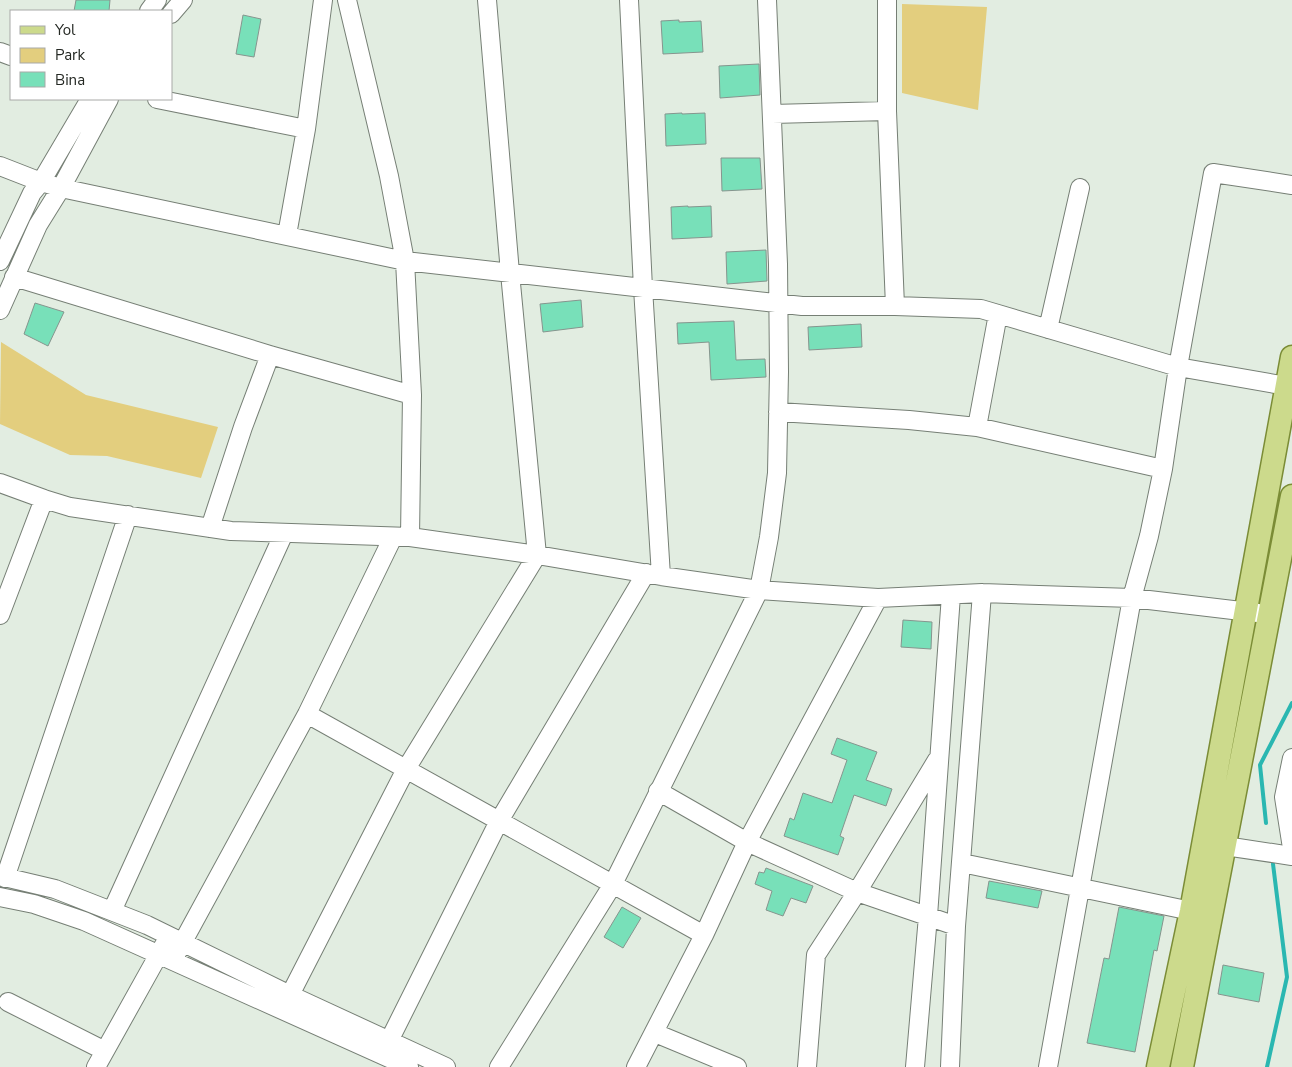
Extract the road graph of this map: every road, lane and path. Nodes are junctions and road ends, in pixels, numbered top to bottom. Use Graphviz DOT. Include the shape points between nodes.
graph roads {
  1 [pos="182,0"];
  2 [pos="323,0"];
  3 [pos="347,0"];
  4 [pos="486,0"];
  5 [pos="629,0"];
  6 [pos="767,0"];
  7 [pos="887,0"];
  8 [pos="172,13"];
  9 [pos="89,100"];
  10 [pos="108,100"];
  11 [pos="162,100"];
  12 [pos="888,111"];
  13 [pos="772,114"];
  14 [pos="306,129"];
  15 [pos="0,166"];
  16 [pos="41,182"];
  17 [pos="1292,185"];
  18 [pos="61,188"];
  19 [pos="1080,188"];
  20 [pos="287,235"];
  21 [pos="0,261"];
  22 [pos="405,261"];
  23 [pos="510,273"];
  24 [pos="14,277"];
  25 [pos="644,288"];
  26 [pos="778,303"];
  27 [pos="895,306"];
  28 [pos="0,310"];
  29 [pos="998,314"];
  30 [pos="1048,329"];
  31 [pos="270,355"];
  32 [pos="1292,357"];
  33 [pos="1178,367"];
  34 [pos="1287,386"];
  35 [pos="412,396"];
  36 [pos="778,412"];
  37 [pos="977,427"];
  38 [pos="1163,469"];
  39 [pos="0,483"];
  40 [pos="1292,496"];
  41 [pos="44,499"];
  42 [pos="128,516"];
  43 [pos="210,528"];
  44 [pos="284,533"];
  45 [pos="392,537"];
  46 [pos="410,538"];
  47 [pos="537,555"];
  48 [pos="654,575"];
  49 [pos="760,590"];
  50 [pos="982,593"];
  51 [pos="951,595"];
  52 [pos="878,598"];
  53 [pos="1132,598"];
  54 [pos="1246,611"];
  55 [pos="0,615"];
  56 [pos="1269,615"];
  57 [pos="308,714"];
  58 [pos="939,758"];
  59 [pos="1292,758"];
  60 [pos="406,769"];
  61 [pos="658,792"];
  62 [pos="499,821"];
  63 [pos="747,842"];
  64 [pos="1225,846"];
  65 [pos="1292,848"];
  66 [pos="1292,856"];
  67 [pos="962,863"];
  68 [pos="2,877"];
  69 [pos="613,884"];
  70 [pos="1080,887"];
  71 [pos="857,892"];
  72 [pos="0,897"];
  73 [pos="112,911"];
  74 [pos="1191,911"];
  75 [pos="928,916"];
  76 [pos="956,926"];
  77 [pos="704,935"];
  78 [pos="175,939"];
  79 [pos="166,957"];
  80 [pos="290,995"];
  81 [pos="8,1002"];
  82 [pos="655,1033"];
  83 [pos="389,1041"];
  84 [pos="104,1051"];
  85 [pos="96,1067"];
  86 [pos="409,1067"];
  87 [pos="446,1067"];
  88 [pos="499,1067"];
  89 [pos="636,1067"];
  90 [pos="737,1067"];
  91 [pos="807,1067"];
  92 [pos="915,1067"];
  93 [pos="950,1067"];
  94 [pos="1048,1067"];
  95 [pos="1158,1067"];
  96 [pos="1182,1067"];
  1 -- 8 [label="street"];
  2 -- 14 [label="street"];
  3 -- 22 [label="street" via="389,176"];
  4 -- 23 [label="street"];
  5 -- 25 [label="street"];
  6 -- 13 [label="street"];
  7 -- 12 [label="street"];
  9 -- 16 [label="street"];
  10 -- 18 [label="street"];
  11 -- 14 [label="street"];
  12 -- 13 [label="street"];
  12 -- 27 [label="street"];
  13 -- 26 [label="street"];
  14 -- 20 [label="street"];
  15 -- 16 [label="street"];
  16 -- 18 [label="street"];
  16 -- 21 [label="street"];
  17 -- 33 [label="street" via="1213,173"];
  18 -- 20 [label="street"];
  18 -- 24 [label="street" via="38,225"];
  19 -- 30 [label="street"];
  20 -- 22 [label="street"];
  22 -- 23 [label="street"];
  22 -- 35 [label="street"];
  23 -- 25 [label="street"];
  23 -- 47 [label="street"];
  24 -- 28 [label="street"];
  24 -- 31 [label="street"];
  25 -- 26 [label="street"];
  25 -- 48 [label="street"];
  26 -- 27 [label="street"];
  26 -- 36 [label="street"];
  27 -- 29 [label="street" via="980,309"];
  29 -- 30 [label="street"];
  29 -- 37 [label="street"];
  30 -- 33 [label="street"];
  31 -- 35 [label="street"];
  31 -- 43 [label="street"];
  32 -- 34 [label="main road"];
  33 -- 34 [label="street"];
  33 -- 38 [label="street"];
  34 -- 54 [label="main road"];
  35 -- 46 [label="street"];
  36 -- 37 [label="street"];
  36 -- 49 [label="street" via="777,473"];
  37 -- 38 [label="street"];
  38 -- 53 [label="street"];
  39 -- 41 [label="street"];
  40 -- 56 [label="main road"];
  41 -- 42 [label="street" via="70,507"];
  41 -- 55 [label="street"];
  42 -- 43 [label="street"];
  42 -- 68 [label="street"];
  43 -- 44 [label="street"];
  44 -- 45 [label="street"];
  44 -- 73 [label="street"];
  45 -- 46 [label="street"];
  45 -- 57 [label="street"];
  46 -- 47 [label="street"];
  47 -- 48 [label="street"];
  47 -- 60 [label="street"];
  48 -- 49 [label="street"];
  48 -- 62 [label="street"];
  49 -- 52 [label="street"];
  49 -- 61 [label="street"];
  50 -- 51 [label="street"];
  50 -- 53 [label="street"];
  50 -- 67 [label="street"];
  51 -- 52 [label="street"];
  51 -- 58 [label="street"];
  52 -- 63 [label="street"];
  53 -- 54 [label="street"];
  53 -- 70 [label="street"];
  54 -- 56 [label="street"];
  54 -- 74 [label="main road"];
  56 -- 64 [label="main road"];
  57 -- 60 [label="street"];
  57 -- 78 [label="street"];
  58 -- 71 [label="street"];
  58 -- 75 [label="street"];
  59 -- 65 [label="street" via="1284,797"];
  60 -- 62 [label="street"];
  60 -- 80 [label="street"];
  61 -- 63 [label="street"];
  61 -- 69 [label="street"];
  62 -- 69 [label="street"];
  62 -- 83 [label="street"];
  63 -- 71 [label="street"];
  63 -- 77 [label="street"];
  64 -- 66 [label="street"];
  64 -- 96 [label="main road"];
  67 -- 70 [label="street"];
  67 -- 76 [label="street"];
  68 -- 73 [label="street" via="55,889"];
  69 -- 77 [label="street"];
  69 -- 88 [label="street"];
  70 -- 74 [label="street"];
  70 -- 94 [label="street"];
  71 -- 75 [label="street"];
  71 -- 91 [label="street" via="816,955"];
  72 -- 79 [label="street" via="84,920"];
  73 -- 78 [label="street"];
  74 -- 95 [label="main road"];
  75 -- 76 [label="street"];
  75 -- 92 [label="street"];
  76 -- 93 [label="street"];
  77 -- 82 [label="street"];
  78 -- 79 [label="street"];
  78 -- 80 [label="street"];
  79 -- 84 [label="street"];
  79 -- 86 [label="street"];
  80 -- 83 [label="street"];
  81 -- 84 [label="street"];
  82 -- 89 [label="street"];
  82 -- 90 [label="street"];
  83 -- 87 [label="street"];
  84 -- 85 [label="street"];
}
